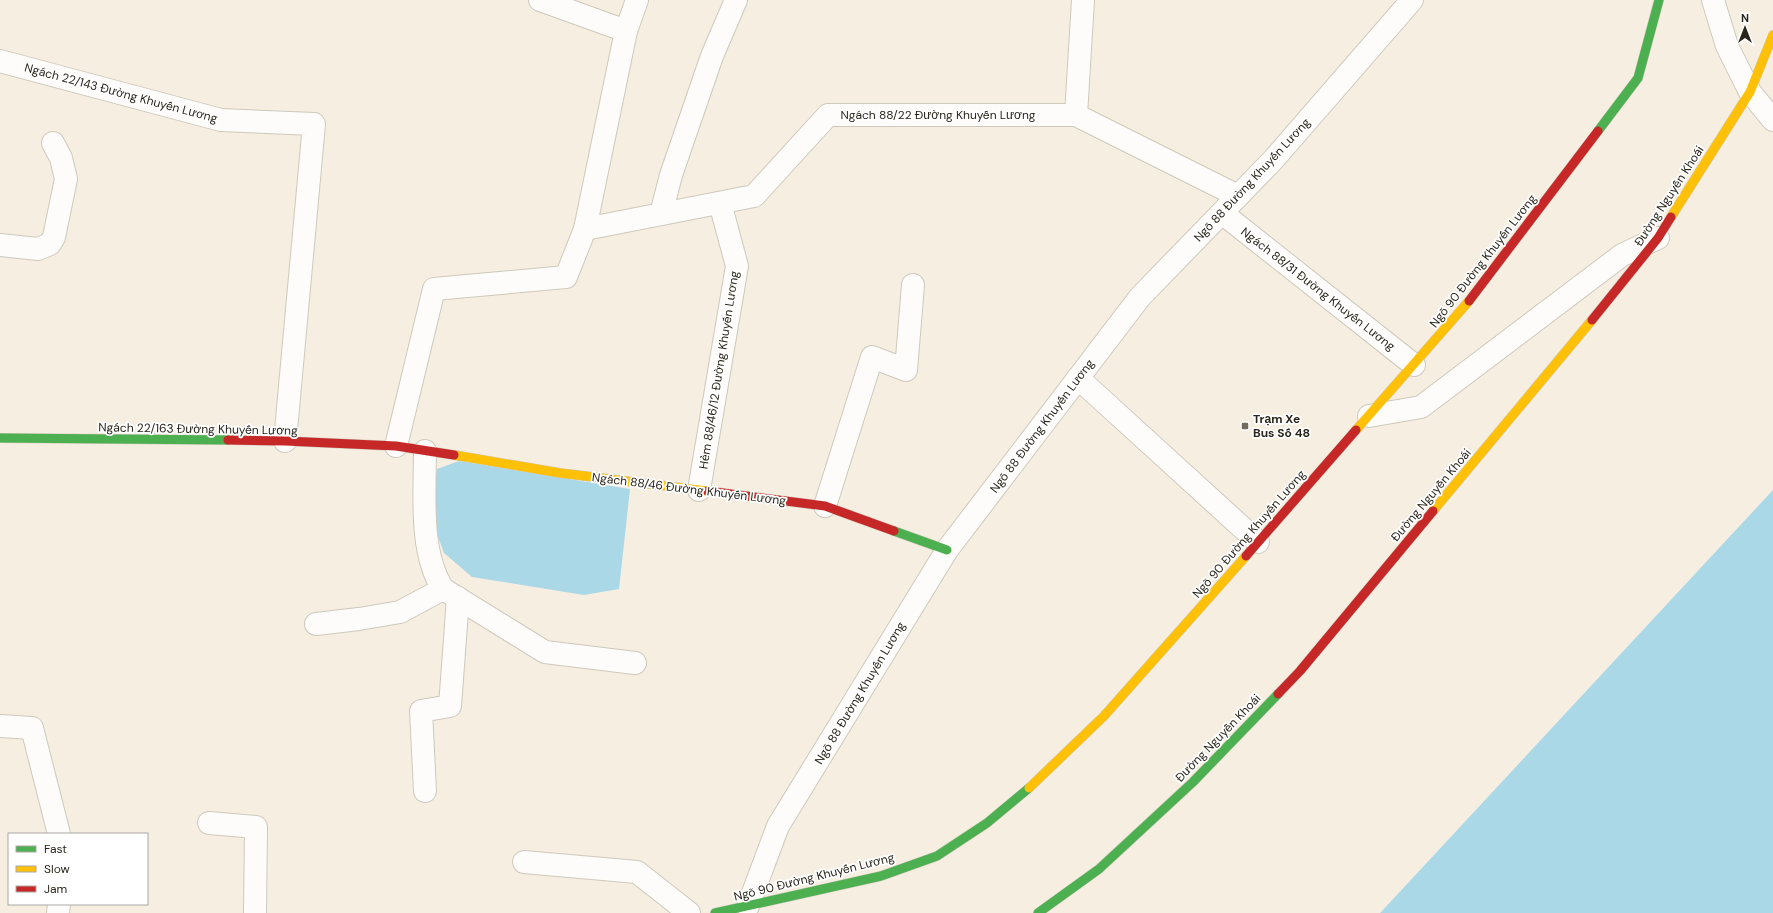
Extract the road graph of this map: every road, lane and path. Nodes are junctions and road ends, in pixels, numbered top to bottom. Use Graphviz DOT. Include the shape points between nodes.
graph roads {
  1 [pos="540,0"];
  2 [pos="636,0"];
  3 [pos="736,0"];
  4 [pos="1083,0"];
  5 [pos="1412,0"];
  6 [pos="1659,0"];
  7 [pos="1713,0"];
  8 [pos="626,31"];
  9 [pos="1773,35"];
  10 [pos="0,61"];
  11 [pos="1750,92"];
  12 [pos="1076,115"];
  13 [pos="1773,120"];
  14 [pos="53,143"];
  15 [pos="1238,196"];
  16 [pos="720,202"];
  17 [pos="1222,213"];
  18 [pos="661,214"];
  19 [pos="585,229"];
  20 [pos="1658,238"];
  21 [pos="0,245"];
  22 [pos="913,285"];
  23 [pos="1414,365"];
  24 [pos="1078,378"];
  25 [pos="1369,416"];
  26 [pos="0,438"];
  27 [pos="285,441"];
  28 [pos="396,446"];
  29 [pos="425,450"];
  30 [pos="699,490"];
  31 [pos="825,506"];
  32 [pos="1258,542"];
  33 [pos="947,550"];
  34 [pos="451,594"];
  35 [pos="316,624"];
  36 [pos="635,663"];
  37 [pos="0,726"];
  38 [pos="425,791"];
  39 [pos="209,823"];
  40 [pos="59,833"];
  41 [pos="524,862"];
  42 [pos="748,906"];
  43 [pos="255,913"];
  44 [pos="690,913"];
  45 [pos="715,913"];
  46 [pos="1038,913"];
  1 -- 8 [label="street"];
  2 -- 8 [label="street"];
  3 -- 18 [label="street" via="712,56 671,175"];
  4 -- 12 [label="street"];
  5 -- 15 [label="street, Ngõ 88 Đường Khuyến Lương" via="1273,160"];
  6 -- 23 [label="street, Ngõ 90 Đường Khuyến Lương" via="1638,78 1464,308"];
  7 -- 11 [label="street" via="1727,46"];
  8 -- 19 [label="street"];
  9 -- 11 [label="street, Đường Nguyễn Khoái"];
  10 -- 27 [label="street, Ngách 22/143 Đường Khuyến Lương" via="221,120 314,124"];
  11 -- 13 [label="street"];
  11 -- 20 [label="street, Đường Nguyễn Khoái"];
  12 -- 15 [label="street, Ngách 88/22 Đường Khuyến Lương"];
  12 -- 16 [label="street, Ngách 88/22 Đường Khuyến Lương" via="828,115 754,196"];
  14 -- 21 [label="street" via="61,158 66,180 54,237 50,244 38,248"];
  15 -- 17 [label="street, Ngõ 88 Đường Khuyến Lương"];
  16 -- 18 [label="street, Ngách 88/22 Đường Khuyến Lương"];
  16 -- 30 [label="street, Hẻm 88/46/12 Đường Khuyến Lương" via="737,266"];
  17 -- 23 [label="street, Ngách 88/31 Đường Khuyến Lương"];
  17 -- 24 [label="street, Ngõ 88 Đường Khuyến Lương" via="1140,297"];
  18 -- 19 [label="street, Ngách 88/22 Đường Khuyến Lương"];
  19 -- 28 [label="street" via="566,277 434,290"];
  20 -- 25 [label="street" via="1622,255 1421,407"];
  20 -- 46 [label="street, Đường Nguyễn Khoái" via="1536,389 1300,671 1193,782 1099,869"];
  22 -- 31 [label="street" via="906,370 872,358"];
  23 -- 25 [label="street, Ngõ 90 Đường Khuyến Lương"];
  24 -- 32 [label="street"];
  24 -- 33 [label="street, Ngõ 88 Đường Khuyến Lương"];
  25 -- 32 [label="street, Ngõ 90 Đường Khuyến Lương"];
  26 -- 27 [label="street, Ngách 22/163 Đường Khuyến Lương"];
  27 -- 28 [label="street, Ngách 22/163 Đường Khuyến Lương"];
  28 -- 29 [label="street, Ngách 88/46 Đường Khuyến Lương"];
  29 -- 30 [label="street, Ngách 88/46 Đường Khuyến Lương" via="560,473"];
  29 -- 34 [label="street" via="425,516 428,548 437,579"];
  30 -- 31 [label="street, Ngách 88/46 Đường Khuyến Lương"];
  31 -- 33 [label="street, Ngách 88/46 Đường Khuyến Lương"];
  32 -- 42 [label="street, Ngõ 90 Đường Khuyến Lương" via="1104,716 1024,792 987,823 937,856 881,876"];
  33 -- 42 [label="street, Ngõ 88 Đường Khuyến Lương" via="778,826"];
  34 -- 35 [label="street" via="400,612"];
  34 -- 36 [label="street" via="545,652"];
  34 -- 38 [label="street" via="450,706 422,711"];
  37 -- 40 [label="street" via="32,728"];
  39 -- 43 [label="street" via="256,827"];
  41 -- 44 [label="street" via="637,872"];
  42 -- 45 [label="street, Ngõ 90 Đường Khuyến Lương"];
}
